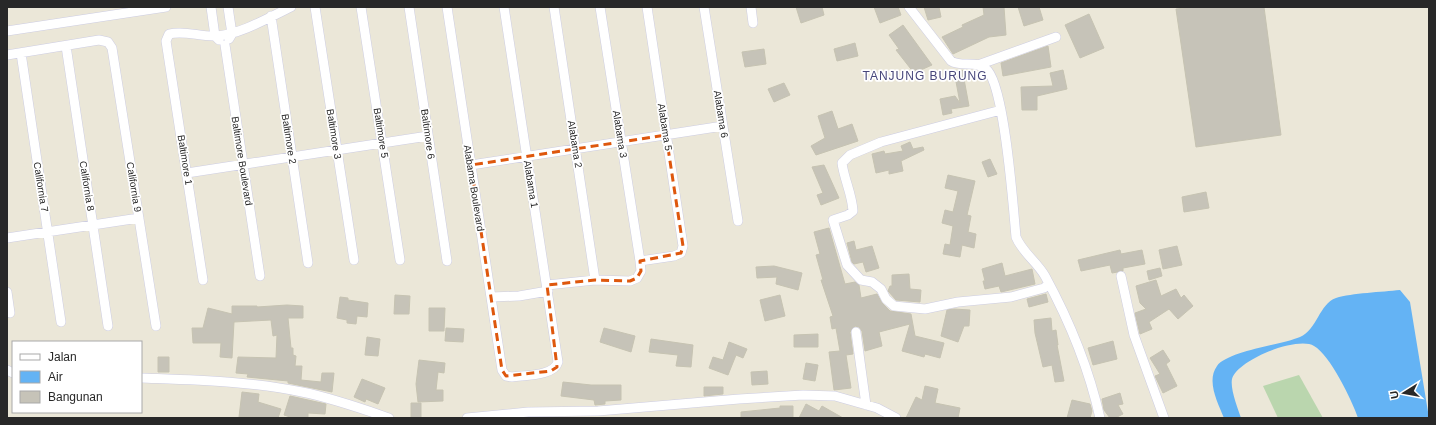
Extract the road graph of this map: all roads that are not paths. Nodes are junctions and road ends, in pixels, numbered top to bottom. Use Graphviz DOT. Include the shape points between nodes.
graph roads {
  1 [pos="166,7"];
  2 [pos="210,7"];
  3 [pos="228,7"];
  4 [pos="291,7"];
  5 [pos="315,7"];
  6 [pos="361,7"];
  7 [pos="409,7"];
  8 [pos="447,7"];
  9 [pos="504,7"];
  10 [pos="554,7"];
  11 [pos="600,7"];
  12 [pos="647,7"];
  13 [pos="704,7"];
  14 [pos="751,7"];
  15 [pos="909,7"];
  16 [pos="142,9"];
  17 [pos="129,10"];
  18 [pos="271,16"];
  19 [pos="753,23"];
  20 [pos="7,31"];
  21 [pos="232,34"];
  22 [pos="215,36"];
  23 [pos="1056,37"];
  24 [pos="225,45"];
  25 [pos="66,46"];
  26 [pos="21,53"];
  27 [pos="7,55"];
  28 [pos="978,65"];
  29 [pos="1001,110"];
  30 [pos="723,126"];
  31 [pos="666,135"];
  32 [pos="428,136"];
  33 [pos="621,142"];
  34 [pos="382,143"];
  35 [pos="575,148"];
  36 [pos="337,150"];
  37 [pos="527,156"];
  38 [pos="292,157"];
  39 [pos="243,164"];
  40 [pos="470,165"];
  41 [pos="186,173"];
  42 [pos="139,218"];
  43 [pos="738,221"];
  44 [pos="93,224"];
  45 [pos="48,232"];
  46 [pos="7,238"];
  47 [pos="354,260"];
  48 [pos="400,260"];
  49 [pos="447,261"];
  50 [pos="640,261"];
  51 [pos="308,263"];
  52 [pos="260,276"];
  53 [pos="1121,276"];
  54 [pos="203,280"];
  55 [pos="595,280"];
  56 [pos="1049,284"];
  57 [pos="547,288"];
  58 [pos="7,292"];
  59 [pos="491,297"];
  60 [pos="10,313"];
  61 [pos="61,322"];
  62 [pos="108,326"];
  63 [pos="156,326"];
  64 [pos="856,332"];
  65 [pos="502,370"];
  66 [pos="142,378"];
  67 [pos="866,405"];
  68 [pos="389,418"];
  69 [pos="467,418"];
  70 [pos="896,418"];
  71 [pos="1100,418"];
  72 [pos="1164,418"];
  1 -- 16 [label="street"];
  2 -- 22 [label="street"];
  3 -- 21 [label="street"];
  4 -- 18 [label="street"];
  5 -- 36 [label="street, Baltimore 3"];
  6 -- 34 [label="street, Baltimore 5"];
  7 -- 32 [label="street, Baltimore 6"];
  8 -- 40 [label="street, Alabama Boulevard"];
  9 -- 37 [label="street, Alabama 1"];
  10 -- 35 [label="street, Alabama 2"];
  11 -- 33 [label="street, Alabama 3"];
  12 -- 31 [label="street, Alabama 5"];
  13 -- 30 [label="street, Alabama 6"];
  14 -- 19 [label="street"];
  15 -- 28 [label="street" via="951,61"];
  16 -- 17 [label="street"];
  17 -- 20 [label="street"];
  18 -- 21 [label="street"];
  18 -- 38 [label="street, Baltimore 2"];
  21 -- 22 [label="street"];
  21 -- 24 [label="street"];
  22 -- 24 [label="street"];
  22 -- 41 [label="street, Baltimore 1" via="178,32 169,34 166,41"];
  23 -- 28 [label="street"];
  24 -- 39 [label="street, Baltimore Boulevard"];
  25 -- 26 [label="street"];
  25 -- 42 [label="street, California 9" via="99,40 108,42 112,48"];
  25 -- 44 [label="street, California 8"];
  26 -- 27 [label="street"];
  26 -- 45 [label="street, California 7"];
  28 -- 29 [label="street" via="988,71 994,81"];
  29 -- 56 [label="street" via="1016,237"];
  29 -- 56 [label="street" via="881,142 850,155 842,163 853,211 833,220 847,265 861,280 872,282 882,289 886,299 894,306 925,309 958,302 1011,297 1044,288"];
  30 -- 31 [label="street"];
  30 -- 43 [label="street, Alabama 6"];
  31 -- 33 [label="street"];
  31 -- 50 [label="street, Alabama 5" via="683,246 681,253 674,256"];
  32 -- 34 [label="street"];
  32 -- 49 [label="street, Baltimore 6"];
  33 -- 35 [label="street"];
  33 -- 50 [label="street, Alabama 3"];
  34 -- 36 [label="street"];
  34 -- 48 [label="street, Baltimore 5"];
  35 -- 37 [label="street"];
  35 -- 55 [label="street, Alabama 2"];
  36 -- 38 [label="street"];
  36 -- 47 [label="street, Baltimore 3"];
  37 -- 40 [label="street"];
  37 -- 57 [label="street, Alabama 1"];
  38 -- 39 [label="street"];
  38 -- 51 [label="street, Baltimore 2"];
  39 -- 41 [label="street"];
  39 -- 52 [label="street, Baltimore Boulevard"];
  40 -- 59 [label="street, Alabama Boulevard"];
  41 -- 54 [label="street, Baltimore 1"];
  42 -- 44 [label="street"];
  42 -- 63 [label="street, California 9"];
  44 -- 45 [label="street"];
  44 -- 62 [label="street, California 8"];
  45 -- 46 [label="street"];
  45 -- 61 [label="street, California 7"];
  50 -- 55 [label="street" via="641,270 637,278 630,281"];
  53 -- 72 [label="street" via="1134,335"];
  55 -- 57 [label="street"];
  56 -- 71 [label="street" via="1070,327 1090,379"];
  57 -- 59 [label="street" via="519,296"];
  57 -- 65 [label="street, Alabama 1" via="557,367 551,371 512,377 506,376"];
  58 -- 60 [label="street"];
  59 -- 65 [label="street, Alabama Boulevard"];
  64 -- 67 [label="street"];
  66 -- 68 [label="street" via="246,384 300,391 337,400"];
  67 -- 69 [label="street" via="835,396 803,396 598,411 528,412"];
  67 -- 70 [label="street"];
}
